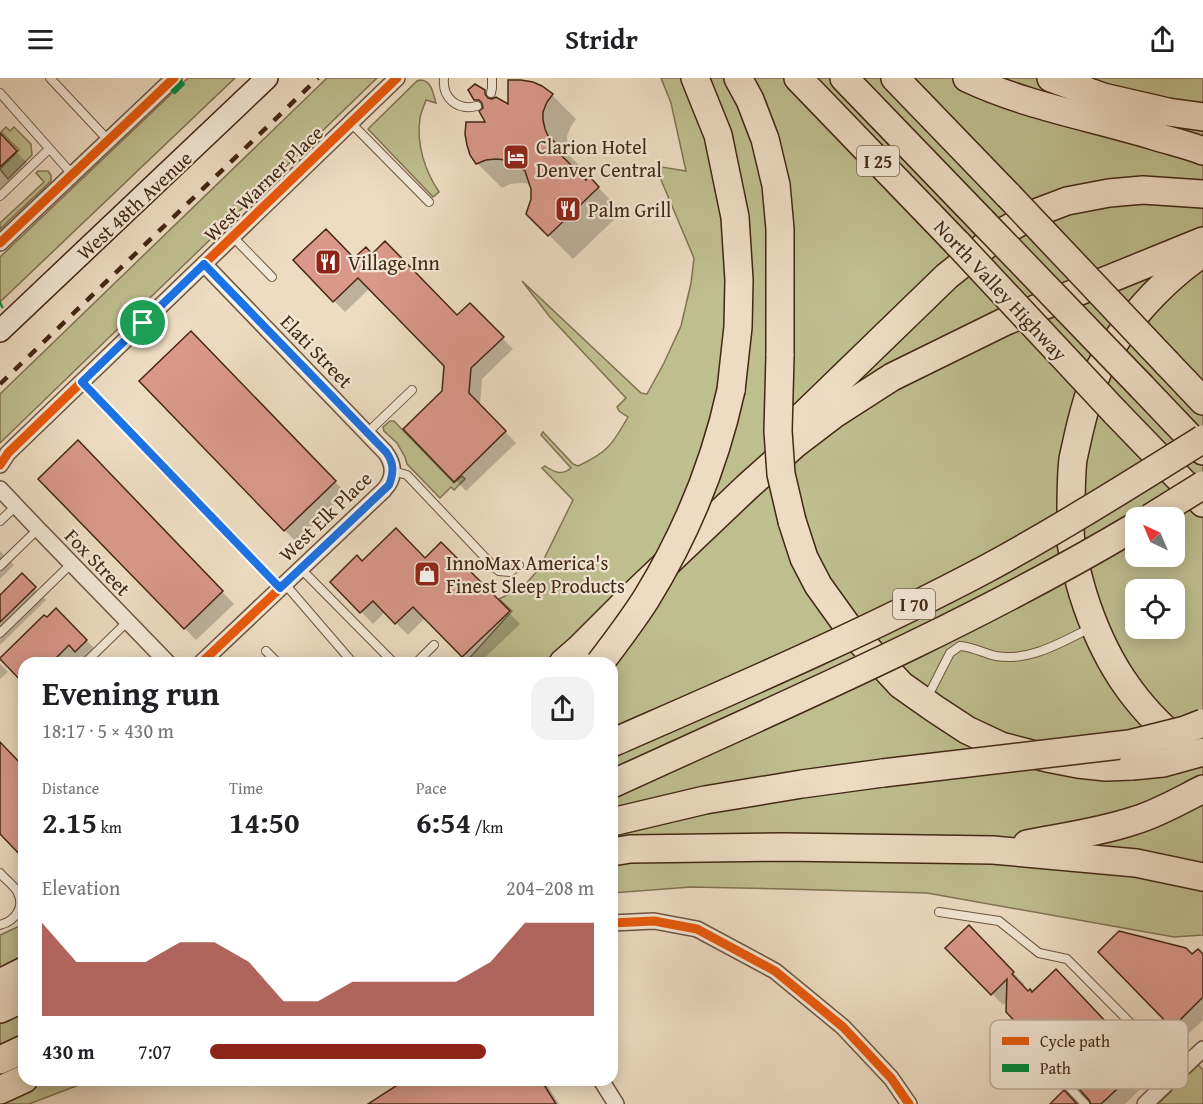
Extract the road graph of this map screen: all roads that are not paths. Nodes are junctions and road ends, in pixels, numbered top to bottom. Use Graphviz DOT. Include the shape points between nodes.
graph roads {
  1 [pos="50,78"];
  2 [pos="174,78"];
  3 [pos="267,78"];
  4 [pos="397,78"];
  5 [pos="444,78"];
  6 [pos="492,78"];
  7 [pos="695,78"];
  8 [pos="738,78"];
  9 [pos="798,78"];
  10 [pos="844,78"];
  11 [pos="895,78"];
  12 [pos="967,78"];
  13 [pos="1051,78"];
  14 [pos="0,93"];
  15 [pos="490,93"];
  16 [pos="477,106"];
  17 [pos="1203,117"];
  18 [pos="351,123"];
  19 [pos="108,140"];
  20 [pos="49,149"];
  21 [pos="1203,151"];
  22 [pos="72,174"];
  23 [pos="1203,194"];
  24 [pos="0,196"];
  25 [pos="429,202"];
  26 [pos="233,237"];
  27 [pos="1203,241"];
  28 [pos="0,243"];
  29 [pos="1203,253"];
  30 [pos="204,264"];
  31 [pos="272,277"];
  32 [pos="0,331"];
  33 [pos="82,382"];
  34 [pos="412,390"];
  35 [pos="1203,401"];
  36 [pos="367,433"];
  37 [pos="1203,440"];
  38 [pos="1203,451"];
  39 [pos="0,465"];
  40 [pos="393,471"];
  41 [pos="1203,485"];
  42 [pos="0,489"];
  43 [pos="1203,503"];
  44 [pos="16,506"];
  45 [pos="1168,507"];
  46 [pos="0,521"];
  47 [pos="38,530"];
  48 [pos="1125,532"];
  49 [pos="71,564"];
  50 [pos="519,565"];
  51 [pos="0,566"];
  52 [pos="301,569"];
  53 [pos="283,586"];
  54 [pos="627,601"];
  55 [pos="127,622"];
  56 [pos="1094,626"];
  57 [pos="0,633"];
  58 [pos="434,645"];
  59 [pos="266,651"];
  60 [pos="91,657"];
  61 [pos="162,657"];
  62 [pos="207,657"];
  63 [pos="272,657"];
  64 [pos="348,657"];
  65 [pos="388,657"];
  66 [pos="422,657"];
  67 [pos="570,657"];
  68 [pos="604,657"];
  69 [pos="924,702"];
  70 [pos="1203,723"];
  71 [pos="618,740"];
  72 [pos="1203,752"];
  73 [pos="1203,762"];
  74 [pos="618,781"];
  75 [pos="1203,789"];
  76 [pos="618,821"];
  77 [pos="993,850"];
  78 [pos="618,851"];
  79 [pos="0,873"];
  80 [pos="1203,877"];
  81 [pos="18,894"];
  82 [pos="939,912"];
  83 [pos="18,913"];
  84 [pos="618,923"];
  85 [pos="0,925"];
  86 [pos="18,974"];
  87 [pos="0,983"];
  88 [pos="18,1001"];
  89 [pos="0,1009"];
  90 [pos="1127,1020"];
  91 [pos="18,1052"];
  92 [pos="0,1060"];
  93 [pos="18,1082"];
  94 [pos="604,1086"];
  95 [pos="1072,1089"];
  96 [pos="1161,1089"];
  97 [pos="0,1090"];
  98 [pos="616,1104"];
  99 [pos="909,1104"];
  100 [pos="1086,1104"];
  101 [pos="1145,1104"];
  1 -- 19 [label="lane"];
  2 -- 19 [label="street"];
  3 -- 32 [label="street, West 48th Avenue"];
  4 -- 18 [label="street, West Warner Place"];
  5 -- 16 [label="lane" via="444,90 455,104"];
  6 -- 15 [label="lane"];
  7 -- 68 [label="highway, bridge" via="718,135 735,217 738,327 731,390 710,466 688,523 646,599"];
  8 -- 69 [label="highway, bridge" via="765,139 777,185 778,431 781,474 792,521 818,585 851,632 901,686"];
  9 -- 43 [label="highway, North Valley Highway / I 25, bridge"];
  10 -- 38 [label="highway, bridge"];
  11 -- 35 [label="highway, bridge"];
  12 -- 21 [label="highway" via="1030,102"];
  13 -- 17 [label="highway" via="1103,97"];
  14 -- 20 [label="lane"];
  18 -- 25 [label="lane"];
  18 -- 26 [label="street, West Warner Place"];
  19 -- 22 [label="street"];
  20 -- 22 [label="lane"];
  20 -- 24 [label="lane"];
  22 -- 28 [label="street"];
  23 -- 54 [label="highway" via="1143,190 1109,193 1067,201 1004,231 947,276 745,472"];
  26 -- 30 [label="street, West Warner Place"];
  26 -- 31 [label="lane"];
  27 -- 54 [label="highway" via="1006,321 892,377 795,444"];
  29 -- 56 [label="highway" via="1157,292 1118,337 1097,373 1082,422 1073,460 1070,539"];
  30 -- 33 [label="street, West Warner Place"];
  30 -- 36 [label="street, Elati Street"];
  33 -- 39 [label="street, West Warner Place"];
  33 -- 53 [label="lane"];
  34 -- 36 [label="lane"];
  36 -- 40 [label="street, Elati Street" via="390,458"];
  37 -- 71 [label="highway, I 70, bridge" via="984,569 886,619"];
  40 -- 50 [label="lane" via="407,476 499,571 510,572"];
  40 -- 52 [label="street, West Elk Place" via="389,485"];
  41 -- 45 [label="highway, bridge"];
  42 -- 44 [label="street, Fox Street"];
  44 -- 46 [label="lane"];
  44 -- 47 [label="street, Fox Street"];
  47 -- 49 [label="street, Fox Street"];
  47 -- 51 [label="lane"];
  48 -- 74 [label="highway, I 70, bridge" via="906,649"];
  49 -- 55 [label="street, Fox Street"];
  49 -- 57 [label="lane"];
  52 -- 53 [label="street, West Elk Place"];
  52 -- 65 [label="lane"];
  53 -- 62 [label="street, West Elk Place"];
  53 -- 64 [label="lane"];
  54 -- 67 [label="highway"];
  55 -- 60 [label="lane"];
  55 -- 61 [label="street, Fox Street"];
  56 -- 69 [label="lane" via="1024,655 996,656 960,646 950,653"];
  56 -- 73 [label="highway" via="1111,664 1137,700 1166,732"];
  58 -- 66 [label="lane"];
  59 -- 63 [label="lane"];
  69 -- 72 [label="highway, bridge" via="1001,746 1078,764 1132,766 1163,763"];
  70 -- 76 [label="highway, bridge" via="1129,744 802,784 705,800"];
  75 -- 77 [label="highway" via="1136,820"];
  77 -- 78 [label="highway" via="772,847"];
  77 -- 80 [label="highway" via="1136,863"];
  79 -- 81 [label="lane"];
  82 -- 90 [label="lane" via="999,921 1039,953 1067,959"];
  83 -- 85 [label="lane" via="7,924"];
  84 -- 99 [label="street" via="654,921 697,929 775,971 843,1027 891,1078"];
  86 -- 87 [label="highway"];
  88 -- 89 [label="highway"];
  91 -- 92 [label="highway"];
  93 -- 97 [label="highway"];
  94 -- 98 [label="street"];
  95 -- 100 [label="lane"];
  96 -- 101 [label="street"];
}
